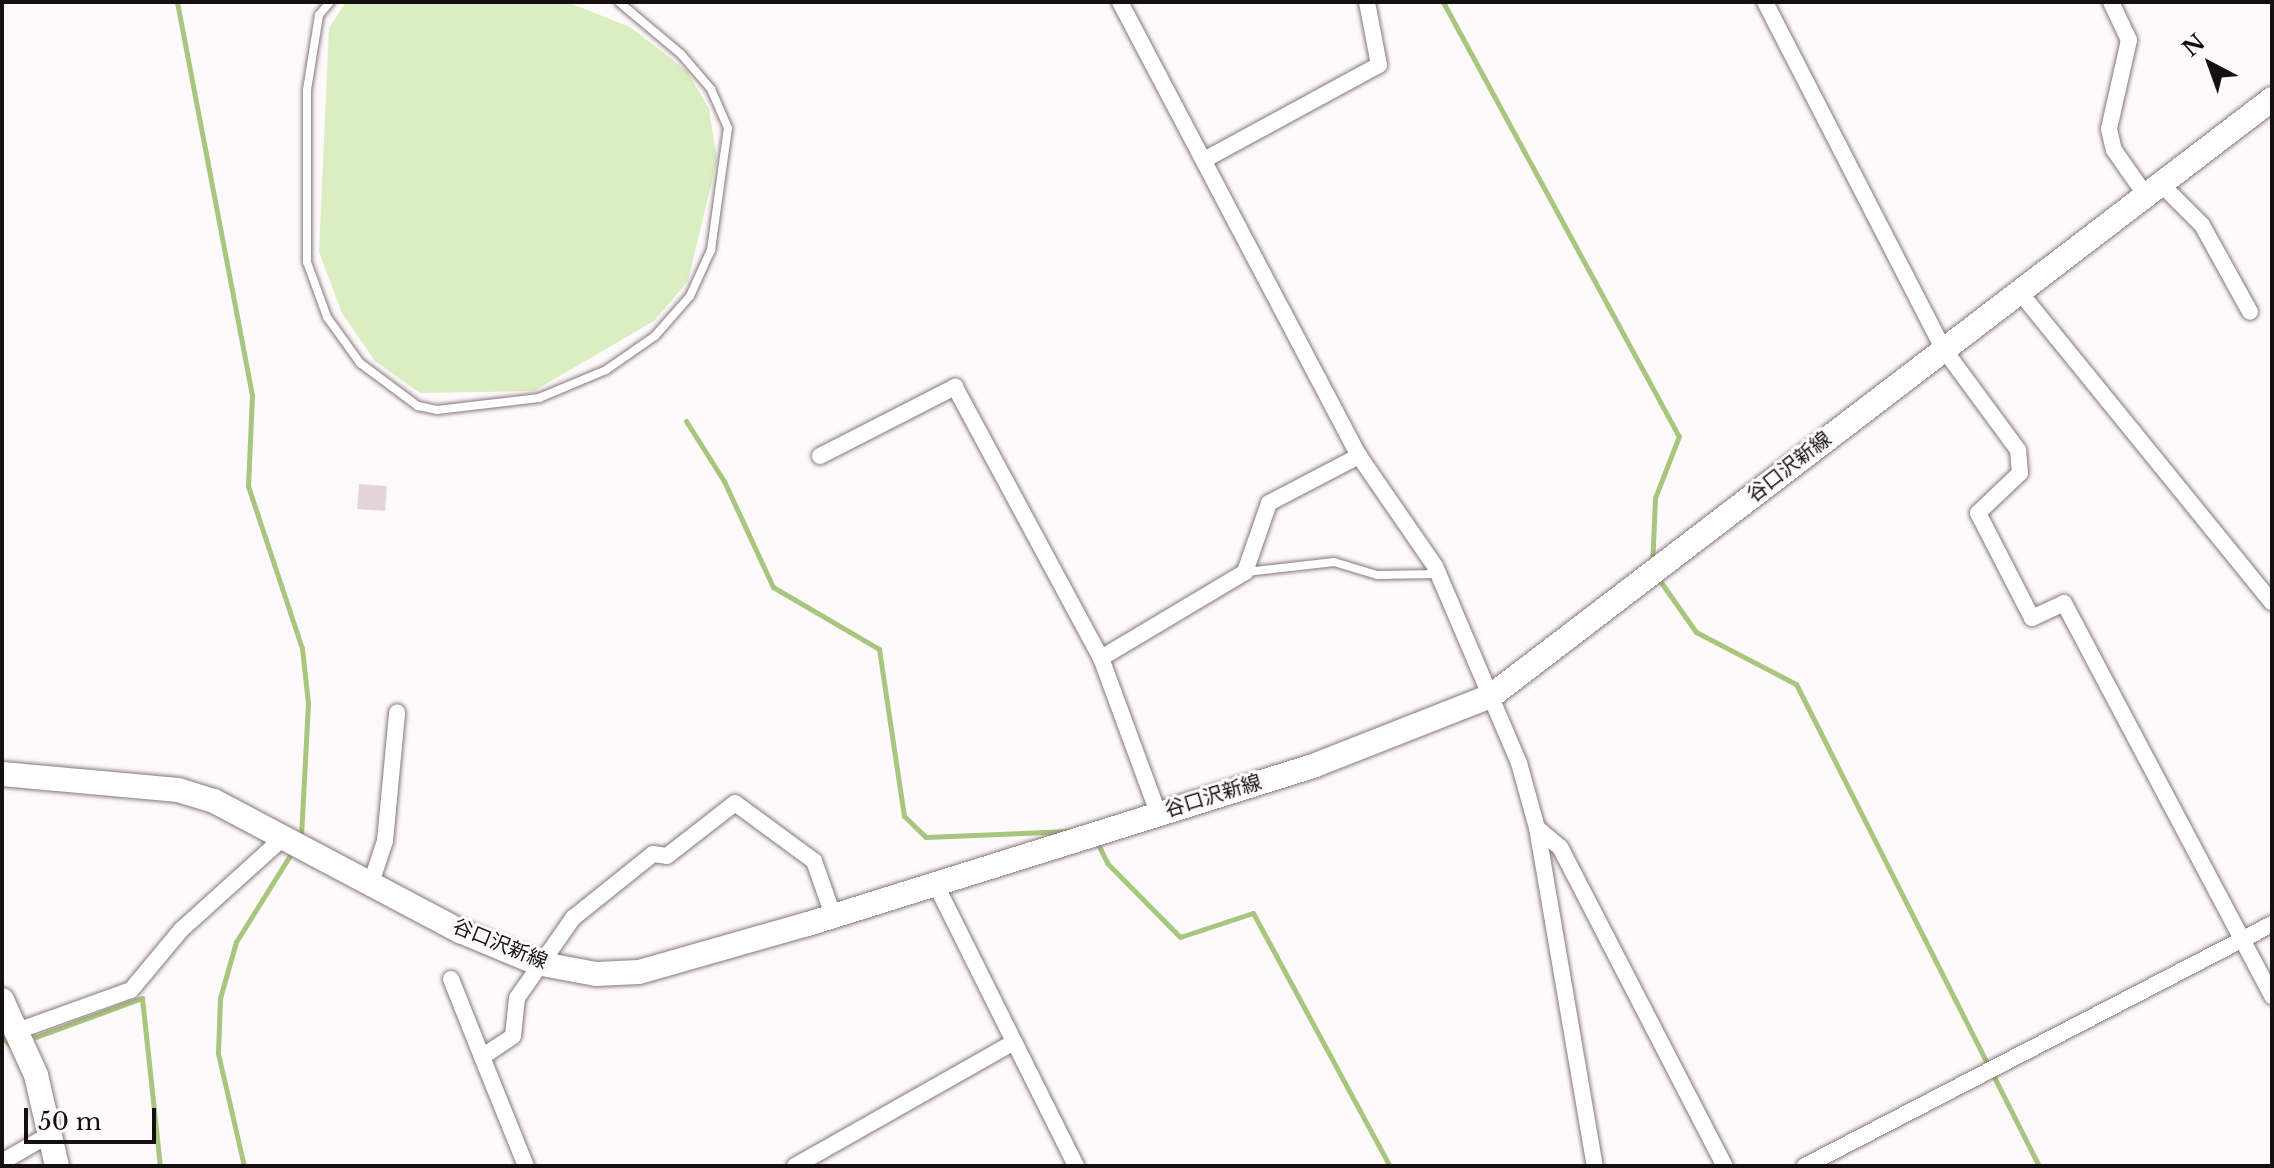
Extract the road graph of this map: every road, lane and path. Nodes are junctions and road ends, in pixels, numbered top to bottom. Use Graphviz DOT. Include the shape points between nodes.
graph roads {
  1 [pos="330,2"];
  2 [pos="619,2"];
  3 [pos="1120,2"];
  4 [pos="1367,2"];
  5 [pos="1765,2"];
  6 [pos="2111,2"];
  7 [pos="2272,99"];
  8 [pos="1204,160"];
  9 [pos="2151,188"];
  10 [pos="2018,290"];
  11 [pos="2250,312"];
  12 [pos="1943,348"];
  13 [pos="820,456"];
  14 [pos="1359,456"];
  15 [pos="1245,572"];
  16 [pos="1438,574"];
  17 [pos="2272,602"];
  18 [pos="1101,658"];
  19 [pos="1491,696"];
  20 [pos="397,713"];
  21 [pos="2,774"];
  22 [pos="1158,813"];
  23 [pos="1537,828"];
  24 [pos="284,837"];
  25 [pos="371,883"];
  26 [pos="935,883"];
  27 [pos="833,915"];
  28 [pos="2272,924"];
  29 [pos="2242,939"];
  30 [pos="537,963"];
  31 [pos="451,979"];
  32 [pos="2272,996"];
  33 [pos="2,1000"];
  34 [pos="17,1031"];
  35 [pos="1012,1043"];
  36 [pos="482,1057"];
  37 [pos="52,1133"];
  38 [pos="2,1162"];
  39 [pos="57,1166"];
  40 [pos="526,1166"];
  41 [pos="795,1166"];
  42 [pos="1076,1166"];
  43 [pos="1595,1166"];
  44 [pos="1725,1166"];
  45 [pos="1805,1166"];
  1 -- 2 [label="lane" via="319,15 307,90 307,262 327,317 360,363 418,406 437,410 539,398 606,370 655,336 690,296 711,250 728,128 711,89 681,54"];
  3 -- 8 [label="street"];
  4 -- 8 [label="street" via="1379,65"];
  5 -- 12 [label="street"];
  6 -- 9 [label="street" via="2129,40 2109,129 2114,150"];
  7 -- 9 [label="main road, 谷口沢新線"];
  8 -- 14 [label="street"];
  9 -- 10 [label="main road, 谷口沢新線"];
  9 -- 11 [label="street" via="2202,225"];
  10 -- 12 [label="main road, 谷口沢新線"];
  10 -- 17 [label="street"];
  12 -- 19 [label="main road, 谷口沢新線"];
  12 -- 29 [label="street" via="2018,450 2020,473 1978,513 2032,618 2064,603"];
  13 -- 18 [label="street" via="955,387"];
  14 -- 15 [label="street" via="1269,503"];
  14 -- 16 [label="street"];
  15 -- 16 [label="lane" via="1334,562 1377,575"];
  15 -- 18 [label="street"];
  16 -- 19 [label="street"];
  18 -- 22 [label="street"];
  19 -- 22 [label="main road, 谷口沢新線" via="1313,766"];
  19 -- 23 [label="street"];
  20 -- 25 [label="street" via="385,841"];
  21 -- 24 [label="main road, 谷口沢新線" via="178,790"];
  22 -- 26 [label="main road, 谷口沢新線"];
  23 -- 43 [label="street"];
  23 -- 44 [label="street" via="1560,847"];
  24 -- 25 [label="main road, 谷口沢新線"];
  24 -- 34 [label="street" via="181,930 131,990"];
  25 -- 30 [label="main road, 谷口沢新線"];
  26 -- 27 [label="main road, 谷口沢新線"];
  26 -- 35 [label="street"];
  27 -- 30 [label="main road, 谷口沢新線" via="639,972 596,974"];
  27 -- 30 [label="street" via="814,861 735,803 596,900"];
  28 -- 29 [label="street"];
  29 -- 32 [label="street"];
  29 -- 45 [label="street"];
  30 -- 36 [label="street" via="517,998 513,1036"];
  31 -- 36 [label="street"];
  33 -- 34 [label="main road"];
  34 -- 37 [label="main road"];
  35 -- 41 [label="street"];
  35 -- 42 [label="street"];
  36 -- 40 [label="street"];
  37 -- 38 [label="street"];
  37 -- 39 [label="main road"];
}
